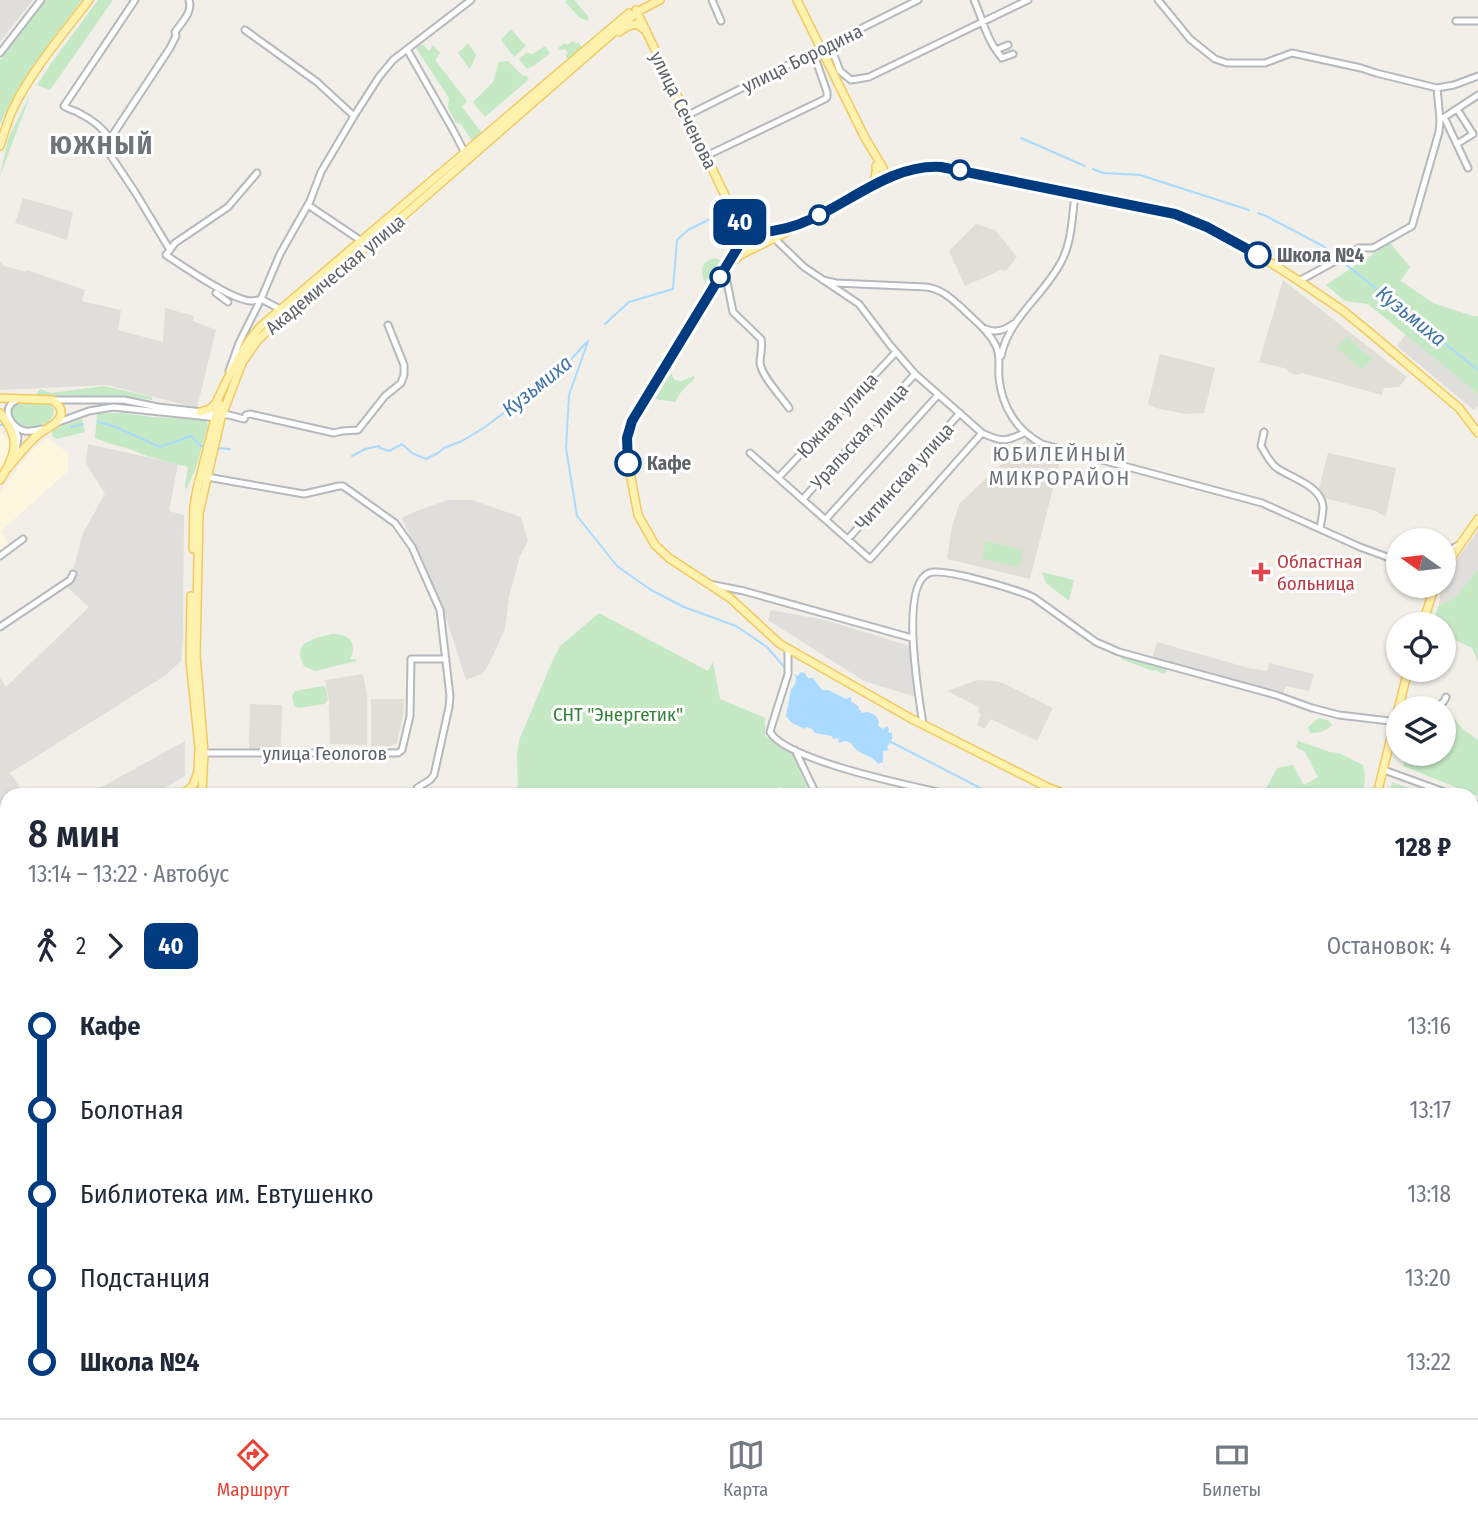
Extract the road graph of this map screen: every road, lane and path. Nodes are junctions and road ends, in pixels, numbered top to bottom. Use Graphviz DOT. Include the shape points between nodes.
graph roads {
  1 [pos="41,0"];
  2 [pos="89,0"];
  3 [pos="135,0"];
  4 [pos="471,0"];
  5 [pos="651,0"];
  6 [pos="660,0"];
  7 [pos="712,0"];
  8 [pos="797,0"];
  9 [pos="918,0"];
  10 [pos="974,0"];
  11 [pos="1028,0"];
  12 [pos="1158,0"];
  13 [pos="189,3"];
  14 [pos="636,10"];
  15 [pos="983,20"];
  16 [pos="721,21"];
  17 [pos="1456,21"];
  18 [pos="1478,21"];
  19 [pos="245,30"];
  20 [pos="647,33"];
  21 [pos="838,40"];
  22 [pos="598,45"];
  23 [pos="1007,45"];
  24 [pos="821,48"];
  25 [pos="996,50"];
  26 [pos="408,51"];
  27 [pos="813,52"];
  28 [pos="0,54"];
  29 [pos="1013,54"];
  30 [pos="412,58"];
  31 [pos="393,60"];
  32 [pos="1478,76"];
  33 [pos="1437,88"];
  34 [pos="1478,95"];
  35 [pos="1457,109"];
  36 [pos="354,116"];
  37 [pos="686,116"];
  38 [pos="1442,119"];
  39 [pos="110,139"];
  40 [pos="1457,144"];
  41 [pos="0,146"];
  42 [pos="706,156"];
  43 [pos="466,157"];
  44 [pos="878,165"];
  45 [pos="1468,169"];
  46 [pos="911,170"];
  47 [pos="257,173"];
  48 [pos="885,181"];
  49 [pos="863,192"];
  50 [pos="1075,195"];
  51 [pos="308,205"];
  52 [pos="733,212"];
  53 [pos="811,219"];
  54 [pos="349,233"];
  55 [pos="748,238"];
  56 [pos="774,239"];
  57 [pos="364,244"];
  58 [pos="354,247"];
  59 [pos="756,247"];
  60 [pos="170,250"];
  61 [pos="729,265"];
  62 [pos="723,273"];
  63 [pos="823,280"];
  64 [pos="1299,281"];
  65 [pos="215,293"];
  66 [pos="261,299"];
  67 [pos="228,302"];
  68 [pos="280,309"];
  69 [pos="1015,322"];
  70 [pos="388,325"];
  71 [pos="984,329"];
  72 [pos="896,352"];
  73 [pos="999,362"];
  74 [pos="915,374"];
  75 [pos="226,382"];
  76 [pos="938,395"];
  77 [pos="0,398"];
  78 [pos="21,400"];
  79 [pos="52,400"];
  80 [pos="86,400"];
  81 [pos="789,408"];
  82 [pos="89,411"];
  83 [pos="200,411"];
  84 [pos="0,412"];
  85 [pos="960,413"];
  86 [pos="219,416"];
  87 [pos="8,418"];
  88 [pos="55,423"];
  89 [pos="13,424"];
  90 [pos="1264,432"];
  91 [pos="982,433"];
  92 [pos="1024,433"];
  93 [pos="1478,433"];
  94 [pos="211,447"];
  95 [pos="750,453"];
  96 [pos="12,456"];
  97 [pos="8,468"];
  98 [pos="206,477"];
  99 [pos="779,477"];
  100 [pos="0,480"];
  101 [pos="803,499"];
  102 [pos="825,519"];
  103 [pos="1478,519"];
  104 [pos="1320,529"];
  105 [pos="23,539"];
  106 [pos="848,539"];
  107 [pos="1462,543"];
  108 [pos="1456,546"];
  109 [pos="1456,551"];
  110 [pos="0,556"];
  111 [pos="1386,557"];
  112 [pos="73,573"];
  113 [pos="709,584"];
  114 [pos="0,627"];
  115 [pos="912,638"];
  116 [pos="788,648"];
  117 [pos="446,659"];
  118 [pos="1386,721"];
  119 [pos="923,724"];
  120 [pos="795,750"];
  121 [pos="204,753"];
  122 [pos="1386,763"];
  123 [pos="1384,770"];
  124 [pos="190,788"];
  125 [pos="201,788"];
  126 [pos="417,788"];
  127 [pos="813,788"];
  128 [pos="923,788"];
  129 [pos="1050,788"];
  130 [pos="1379,788"];
  131 [pos="1434,788"];
  1 -- 28 [label="street"];
  2 -- 41 [label="main road" via="16,104"];
  3 -- 39 [label="street" via="64,106 104,129"];
  4 -- 26 [label="street"];
  5 -- 14 [label="main road"];
  6 -- 14 [label="main road"];
  7 -- 16 [label="street"];
  8 -- 24 [label="main road"];
  9 -- 21 [label="street, улица Бородина"];
  10 -- 15 [label="street"];
  11 -- 15 [label="street"];
  12 -- 33 [label="street" via="1190,39 1214,59 1265,64 1298,53"];
  13 -- 39 [label="street" via="170,48"];
  14 -- 20 [label="main road, улица Сеченова"];
  14 -- 22 [label="main road, Академическая улица"];
  14 -- 43 [label="main road" via="569,63"];
  15 -- 21 [label="street" via="869,77 851,80 840,71 832,50 840,45"];
  15 -- 25 [label="street"];
  17 -- 18 [label="street"];
  19 -- 36 [label="street" via="317,82"];
  20 -- 22 [label="main road" via="637,24 628,26"];
  20 -- 37 [label="main road, улица Сеченова"];
  21 -- 24 [label="street, улица Бородина"];
  22 -- 43 [label="main road, Академическая улица"];
  23 -- 25 [label="street"];
  24 -- 27 [label="street, улица Бородина"];
  24 -- 44 [label="main road"];
  25 -- 29 [label="street" via="1002,58"];
  26 -- 30 [label="street"];
  26 -- 31 [label="street"];
  27 -- 37 [label="street, улица Бородина"];
  27 -- 42 [label="street" via="827,92 825,99"];
  30 -- 31 [label="street"];
  30 -- 43 [label="street"];
  31 -- 36 [label="street"];
  32 -- 33 [label="street"];
  33 -- 38 [label="street"];
  34 -- 35 [label="street"];
  35 -- 38 [label="street"];
  35 -- 40 [label="street" via="1473,134"];
  36 -- 51 [label="street" via="321,172"];
  37 -- 42 [label="main road, улица Сеченова"];
  38 -- 40 [label="street"];
  38 -- 64 [label="street" via="1412,226"];
  39 -- 60 [label="street" via="108,149 114,162"];
  40 -- 45 [label="street"];
  42 -- 52 [label="main road, улица Сеченова"];
  43 -- 57 [label="main road, Академическая улица"];
  44 -- 46 [label="main road"];
  44 -- 48 [label="main road"];
  44 -- 49 [label="main road" via="872,184"];
  46 -- 48 [label="main road"];
  46 -- 50 [label="main road" via="950,168"];
  47 -- 60 [label="street" via="228,207"];
  48 -- 49 [label="main road"];
  49 -- 53 [label="main road"];
  50 -- 64 [label="main road" via="1192,220"];
  50 -- 69 [label="street" via="1063,258"];
  51 -- 54 [label="street"];
  51 -- 66 [label="street"];
  52 -- 55 [label="main road, улица Сеченова"];
  52 -- 55 [label="main road, улица Сеченова"];
  53 -- 55 [label="main road"];
  53 -- 56 [label="main road"];
  54 -- 57 [label="street"];
  54 -- 58 [label="street"];
  55 -- 56 [label="street"];
  55 -- 59 [label="main road" via="750,248"];
  55 -- 59 [label="main road" via="763,236 763,243"];
  55 -- 61 [label="main road"];
  56 -- 59 [label="main road"];
  56 -- 63 [label="street"];
  57 -- 58 [label="main road"];
  57 -- 86 [label="main road, Академическая улица" via="257,341"];
  58 -- 68 [label="main road"];
  59 -- 61 [label="main road"];
  60 -- 66 [label="street" via="166,255 215,285 243,299"];
  61 -- 62 [label="main road"];
  62 -- 81 [label="street" via="733,312 761,339 761,367"];
  62 -- 113 [label="main road" via="632,421 627,438 638,515 648,534 668,558"];
  63 -- 71 [label="street" via="933,288 949,296"];
  63 -- 72 [label="street" via="859,304"];
  64 -- 93 [label="main road" via="1427,380 1459,408"];
  65 -- 67 [label="street"];
  66 -- 68 [label="street"];
  66 -- 75 [label="street"];
  68 -- 75 [label="main road" via="244,346"];
  69 -- 71 [label="street" via="1002,330"];
  69 -- 73 [label="street"];
  70 -- 86 [label="street" via="404,375 358,430 334,433 250,414 244,419"];
  71 -- 73 [label="street" via="996,345"];
  72 -- 74 [label="street"];
  72 -- 99 [label="street, Южная улица"];
  73 -- 92 [label="street" via="1004,399"];
  74 -- 76 [label="street"];
  74 -- 101 [label="street, Уральская улица"];
  75 -- 83 [label="main road" via="216,403"];
  75 -- 86 [label="main road"];
  76 -- 85 [label="street"];
  76 -- 102 [label="street"];
  77 -- 78 [label="main road"];
  78 -- 79 [label="main road"];
  78 -- 87 [label="street" via="8,406"];
  79 -- 80 [label="street"];
  79 -- 88 [label="main road" via="61,410"];
  80 -- 82 [label="street" via="82,407"];
  80 -- 83 [label="street" via="124,400"];
  82 -- 86 [label="street" via="121,407"];
  82 -- 88 [label="street"];
  83 -- 86 [label="street"];
  84 -- 87 [label="street"];
  84 -- 96 [label="main road" via="14,436"];
  85 -- 91 [label="street"];
  85 -- 106 [label="street, Читинская улица"];
  86 -- 94 [label="main road, Академическая улица"];
  87 -- 89 [label="street"];
  88 -- 89 [label="street" via="31,431"];
  88 -- 97 [label="main road"];
  89 -- 96 [label="street" via="18,442"];
  90 -- 104 [label="street" via="1261,446 1269,460 1319,496 1323,508"];
  91 -- 92 [label="street" via="1007,441"];
  91 -- 106 [label="street" via="870,559"];
  92 -- 104 [label="street" via="1055,449 1262,503"];
  94 -- 98 [label="main road, Академическая улица"];
  94 -- 124 [label="main road" via="197,489 193,523 190,660 199,748 198,772"];
  95 -- 99 [label="street"];
  96 -- 97 [label="main road"];
  97 -- 100 [label="main road"];
  98 -- 117 [label="street" via="304,494 343,486 392,520 412,547 440,610"];
  98 -- 121 [label="main road, Академическая улица" via="199,513 196,623"];
  99 -- 101 [label="street"];
  101 -- 102 [label="street"];
  102 -- 106 [label="street"];
  103 -- 107 [label="main road"];
  104 -- 111 [label="street"];
  105 -- 110 [label="street"];
  107 -- 108 [label="street"];
  107 -- 109 [label="main road"];
  112 -- 114 [label="street" via="70,580"];
  113 -- 115 [label="street"];
  113 -- 116 [label="main road"];
  115 -- 118 [label="street" via="921,582 930,572 953,575 1033,597 1096,642 1119,652 1339,715"];
  115 -- 119 [label="street"];
  116 -- 119 [label="main road"];
  116 -- 120 [label="street" via="788,674 770,732"];
  117 -- 121 [label="street, улица Геологов" via="411,659 410,716 398,753"];
  117 -- 126 [label="street" via="449,710 434,775"];
  119 -- 129 [label="main road"];
  120 -- 127 [label="street"];
  120 -- 128 [label="street" via="831,765"];
  121 -- 125 [label="main road, Академическая улица"];
  122 -- 123 [label="main road"];
  123 -- 130 [label="main road"];
  123 -- 131 [label="street"];
}
